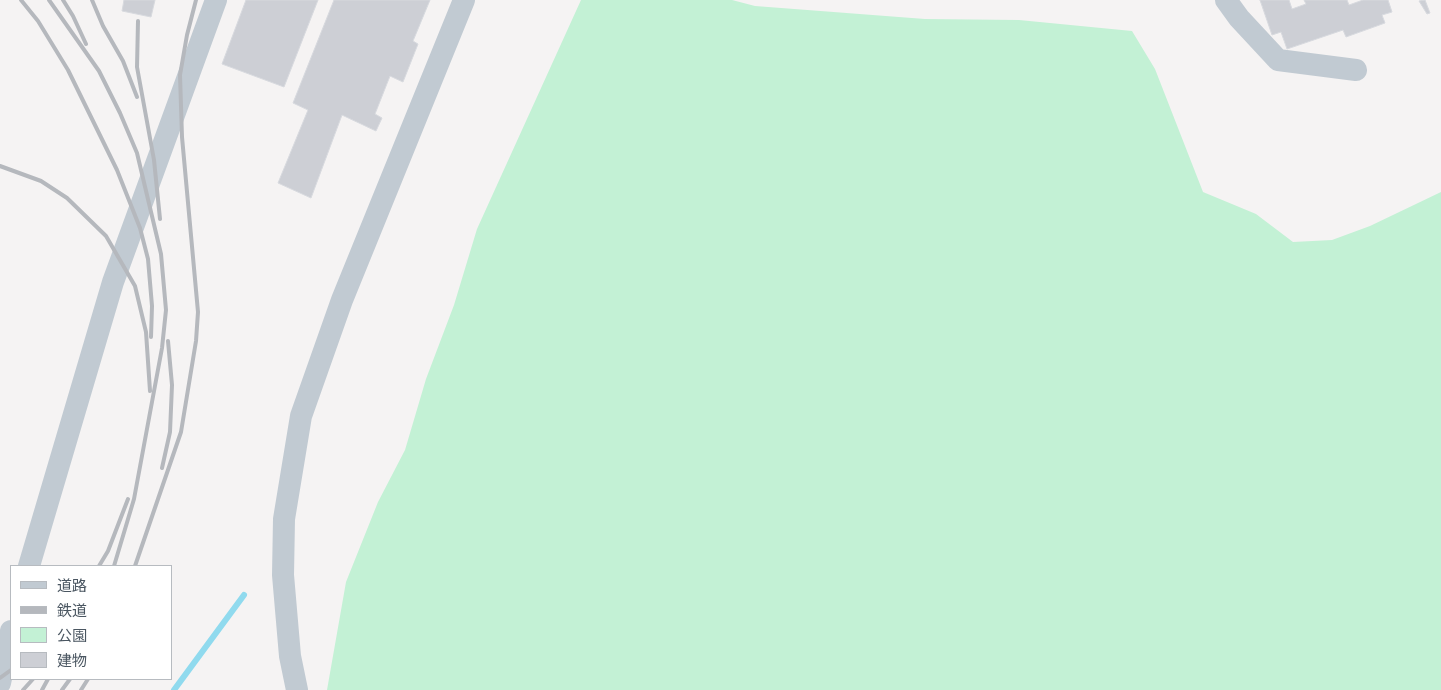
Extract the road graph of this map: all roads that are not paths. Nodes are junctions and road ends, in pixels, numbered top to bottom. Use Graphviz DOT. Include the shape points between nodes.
graph roads {
  1 [pos="216,0"];
  2 [pos="464,0"];
  3 [pos="1226,0"];
  4 [pos="1356,70"];
  5 [pos="29,565"];
  6 [pos="10,636"];
  7 [pos="0,683"];
  8 [pos="297,690"];
  1 -- 5 [label="street" via="113,282"];
  2 -- 8 [label="street" via="339,307 301,416 284,519 283,576 289,649"];
  3 -- 4 [label="street" via="1278,60"];
  6 -- 7 [label="street"];
}
